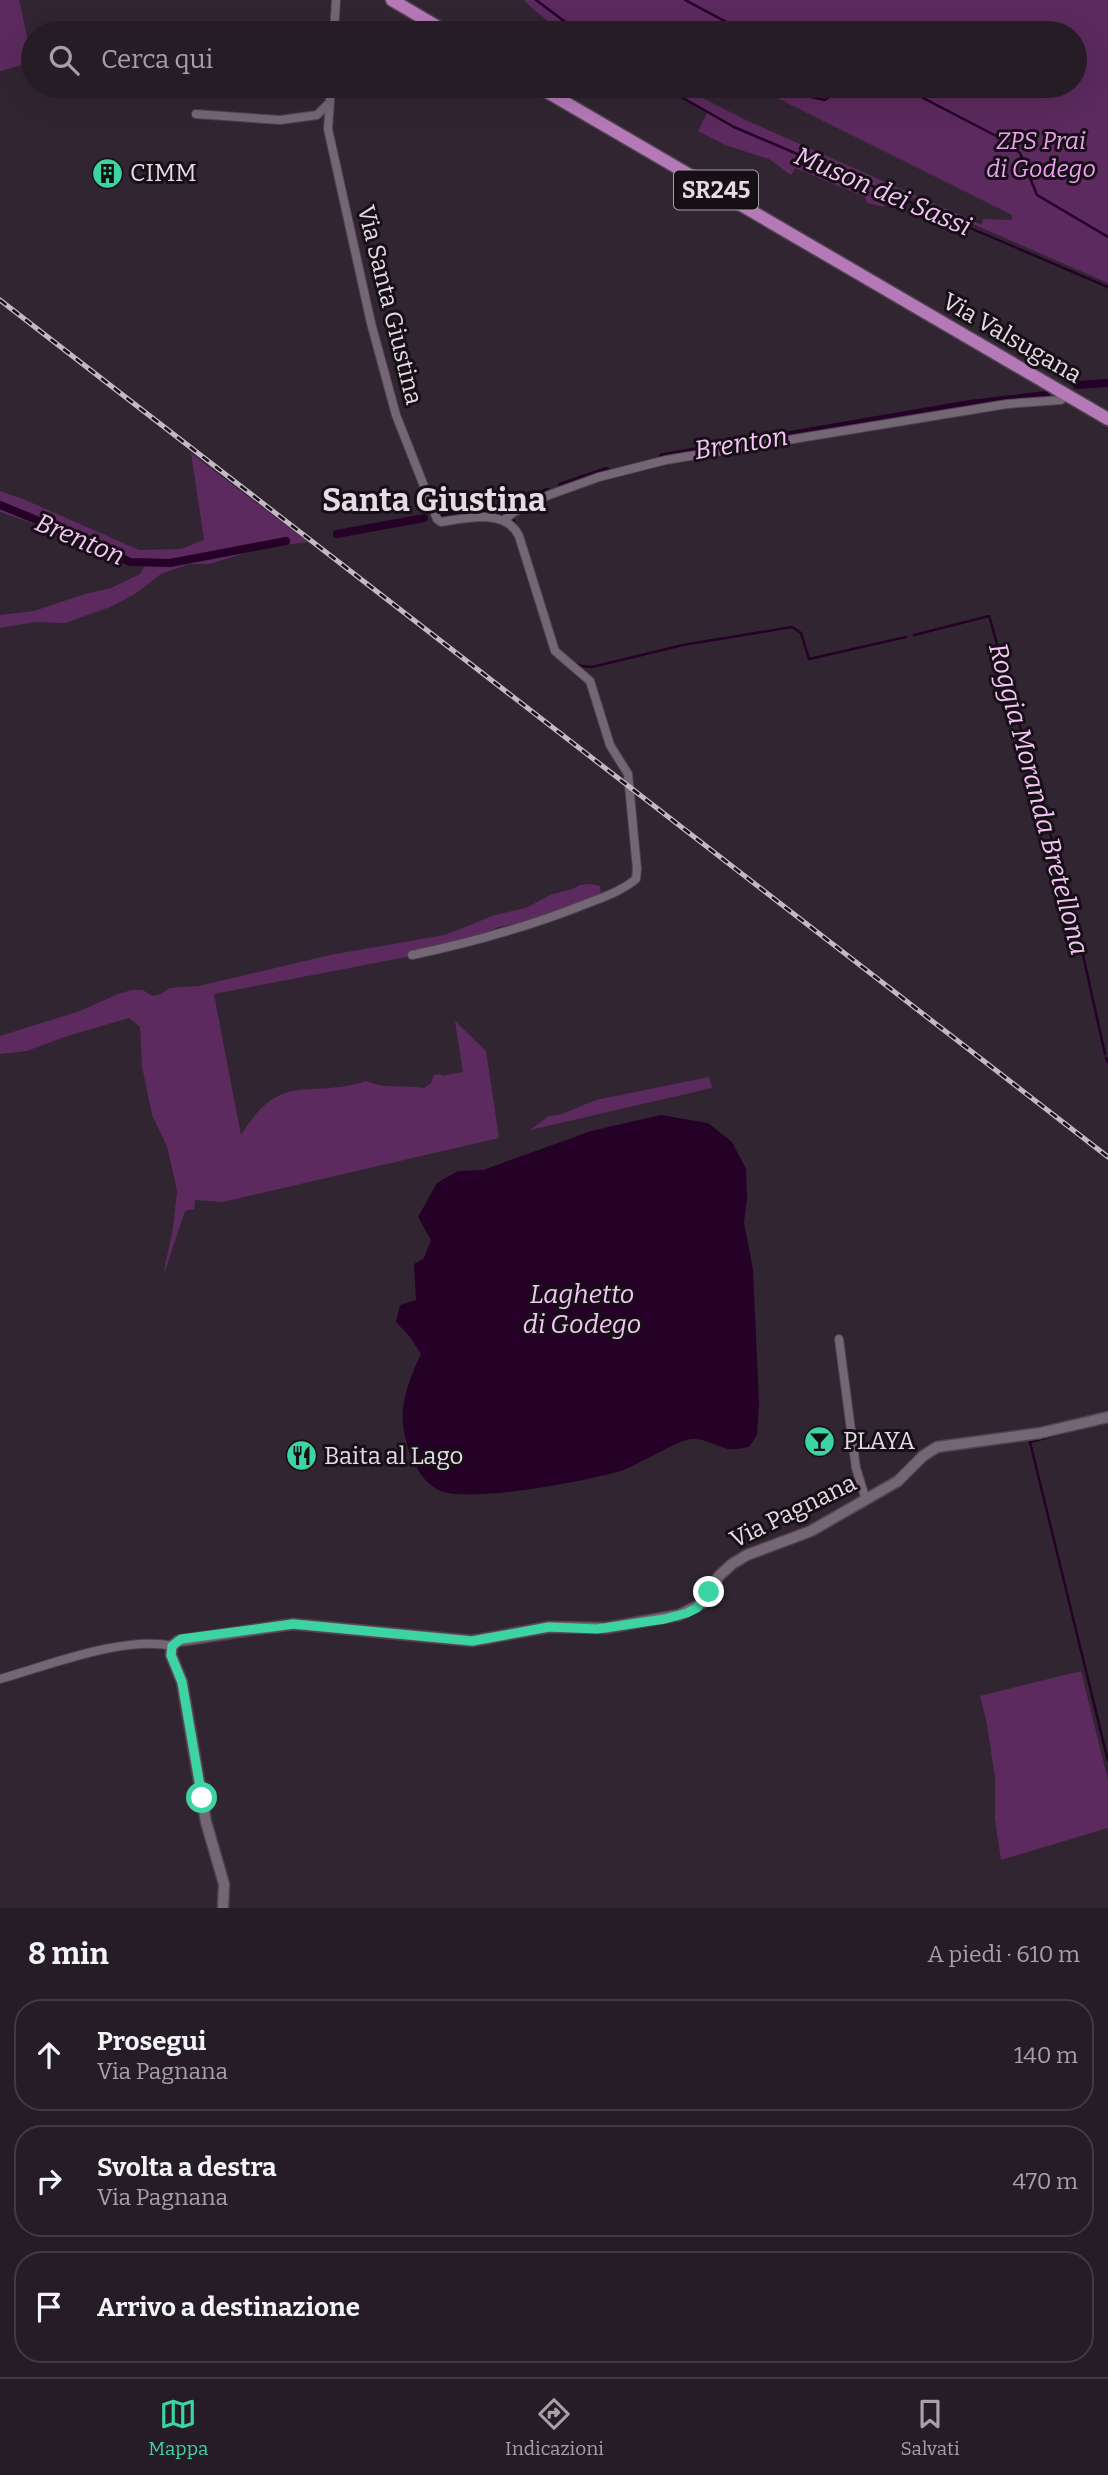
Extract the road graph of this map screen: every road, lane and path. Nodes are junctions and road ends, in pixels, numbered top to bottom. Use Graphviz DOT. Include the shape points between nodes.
graph roads {
  1 [pos="336,0"];
  2 [pos="392,0"];
  3 [pos="335,21"];
  4 [pos="428,21"];
  5 [pos="330,98"];
  6 [pos="558,98"];
  7 [pos="330,102"];
  8 [pos="196,114"];
  9 [pos="895,294"];
  10 [pos="1066,394"];
  11 [pos="1108,419"];
  12 [pos="508,516"];
  13 [pos="412,955"];
  14 [pos="839,1339"];
  15 [pos="1108,1417"];
  16 [pos="866,1500"];
  17 [pos="172,1646"];
  18 [pos="0,1679"];
  19 [pos="223,1908"];
  1 -- 3 [label="street"];
  2 -- 4 [label="main road"];
  5 -- 7 [label="street, Via Santa Giustina"];
  6 -- 9 [label="main road, SR245 / SR245"];
  7 -- 8 [label="street" via="317,115 280,120"];
  7 -- 12 [label="street, Via Santa Giustina" via="328,129 371,323 396,415 435,513 441,522"];
  9 -- 10 [label="main road, Via Valsugana / SR245"];
  10 -- 11 [label="main road, Via Valsugana / SR245"];
  10 -- 12 [label="street" via="1061,400 1007,404 666,460 581,483"];
  12 -- 13 [label="street" via="519,536 555,651 590,681 610,745 628,774 636,879 617,892 549,919"];
  14 -- 16 [label="street" via="856,1468"];
  15 -- 16 [label="street, Via Pagnana" via="1040,1433 937,1447 898,1481"];
  16 -- 17 [label="street, Via Pagnana" via="804,1535 741,1558 719,1576 700,1605 665,1619 597,1629 549,1627 466,1641 286,1625 182,1639"];
  17 -- 18 [label="street, Via Pagnana" via="157,1643 98,1651"];
  17 -- 19 [label="street" via="208,1829 224,1884"];
}
